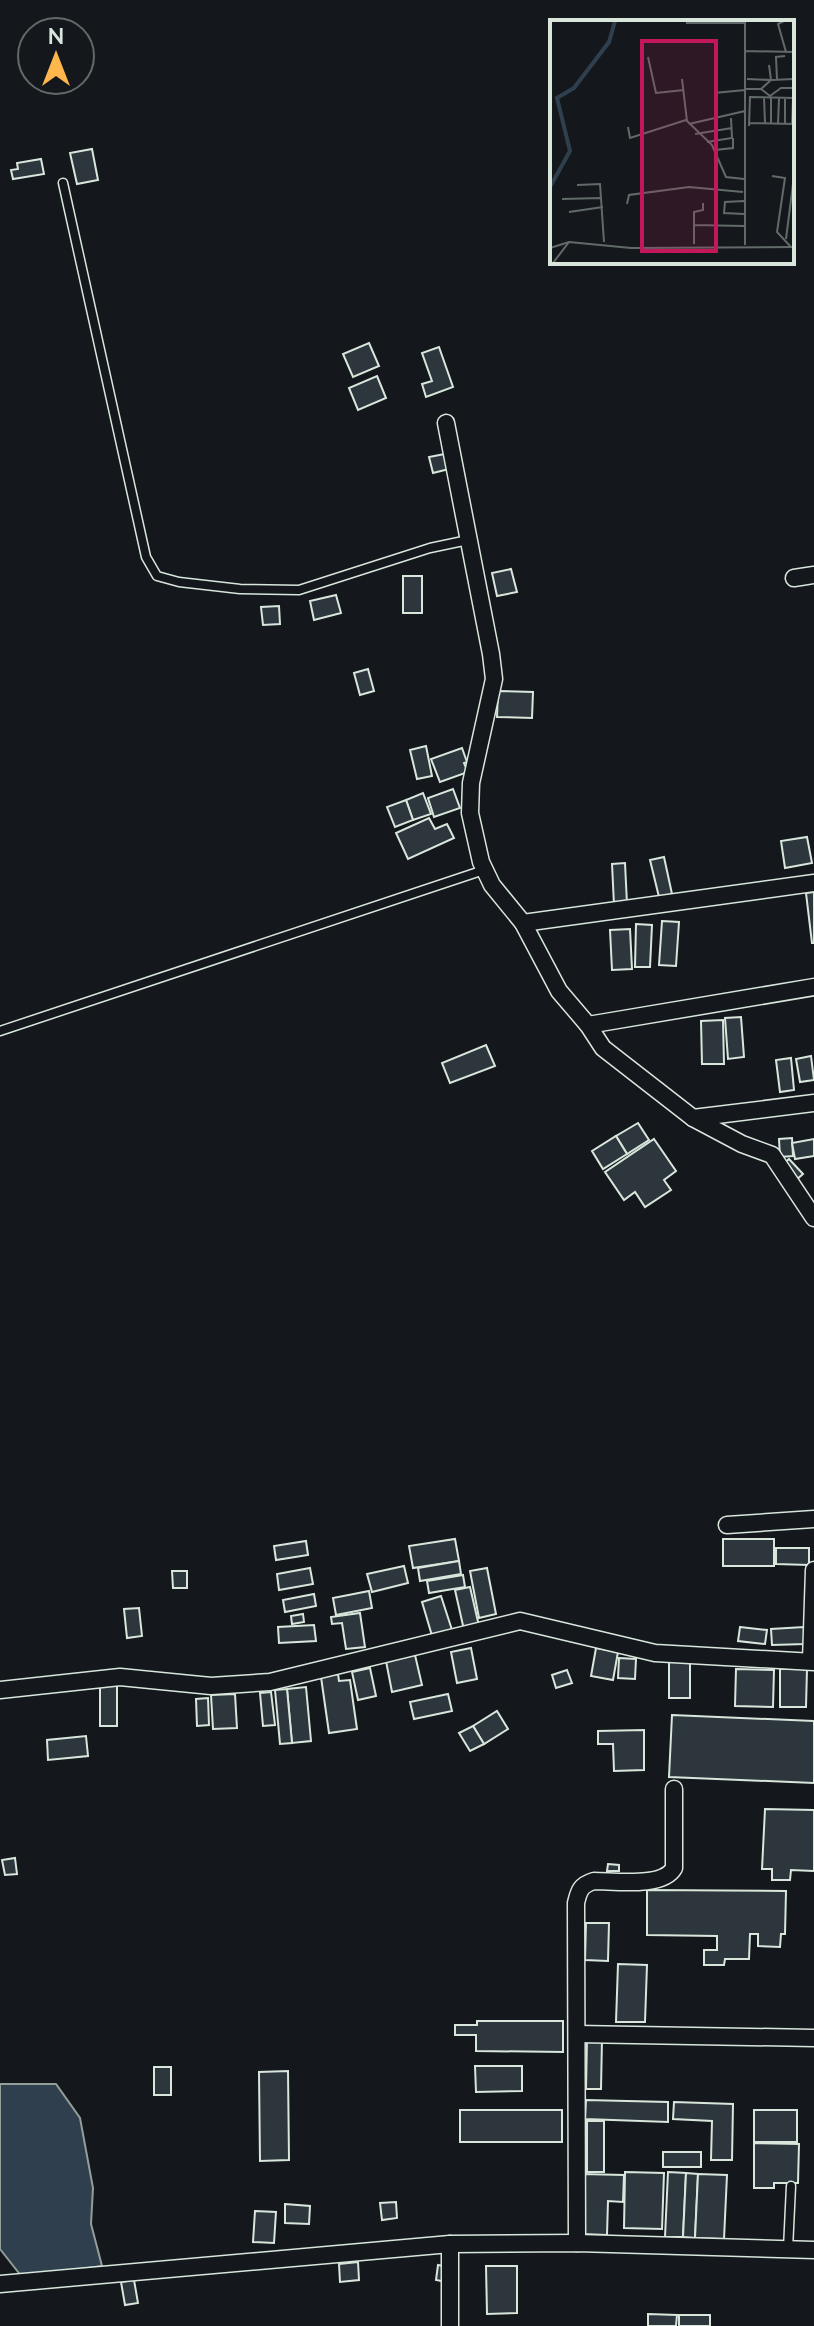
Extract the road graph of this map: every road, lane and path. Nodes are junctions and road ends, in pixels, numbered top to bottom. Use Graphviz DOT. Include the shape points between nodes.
graph roads {
  1 [pos="63,183"];
  2 [pos="446,423"];
  3 [pos="468,540"];
  4 [pos="814,575"];
  5 [pos="794,578"];
  6 [pos="485,870"];
  7 [pos="814,883"];
  8 [pos="523,923"];
  9 [pos="814,987"];
  10 [pos="588,1025"];
  11 [pos="0,1031"];
  12 [pos="814,1103"];
  13 [pos="693,1118"];
  14 [pos="813,1214"];
  15 [pos="814,1519"];
  16 [pos="727,1525"];
  17 [pos="814,1570"];
  18 [pos="812,1662"];
  19 [pos="0,1690"];
  20 [pos="674,1789"];
  21 [pos="577,2034"];
  22 [pos="814,2038"];
  23 [pos="791,2186"];
  24 [pos="577,2243"];
  25 [pos="450,2244"];
  26 [pos="788,2249"];
  27 [pos="814,2250"];
  28 [pos="0,2284"];
  29 [pos="450,2326"];
  1 -- 3 [label="lane" via="146,557 157,576 240,589 299,590"];
  2 -- 3 [label="street"];
  3 -- 6 [label="street" via="494,679 471,783 473,833"];
  4 -- 5 [label="street"];
  6 -- 8 [label="street"];
  6 -- 11 [label="lane"];
  7 -- 8 [label="street"];
  8 -- 10 [label="street" via="559,991"];
  9 -- 10 [label="street"];
  10 -- 13 [label="street" via="612,1056"];
  12 -- 13 [label="street"];
  13 -- 14 [label="street" via="772,1155"];
  15 -- 16 [label="street"];
  17 -- 18 [label="street"];
  18 -- 19 [label="street" via="655,1653 520,1621 270,1682 211,1686 120,1677"];
  20 -- 21 [label="street" via="671,1874 656,1881 594,1881 579,1891"];
  21 -- 22 [label="street"];
  21 -- 24 [label="street"];
  23 -- 26 [label="lane"];
  24 -- 25 [label="street"];
  24 -- 26 [label="street"];
  25 -- 28 [label="street"];
  25 -- 29 [label="street"];
  26 -- 27 [label="street"];
}
